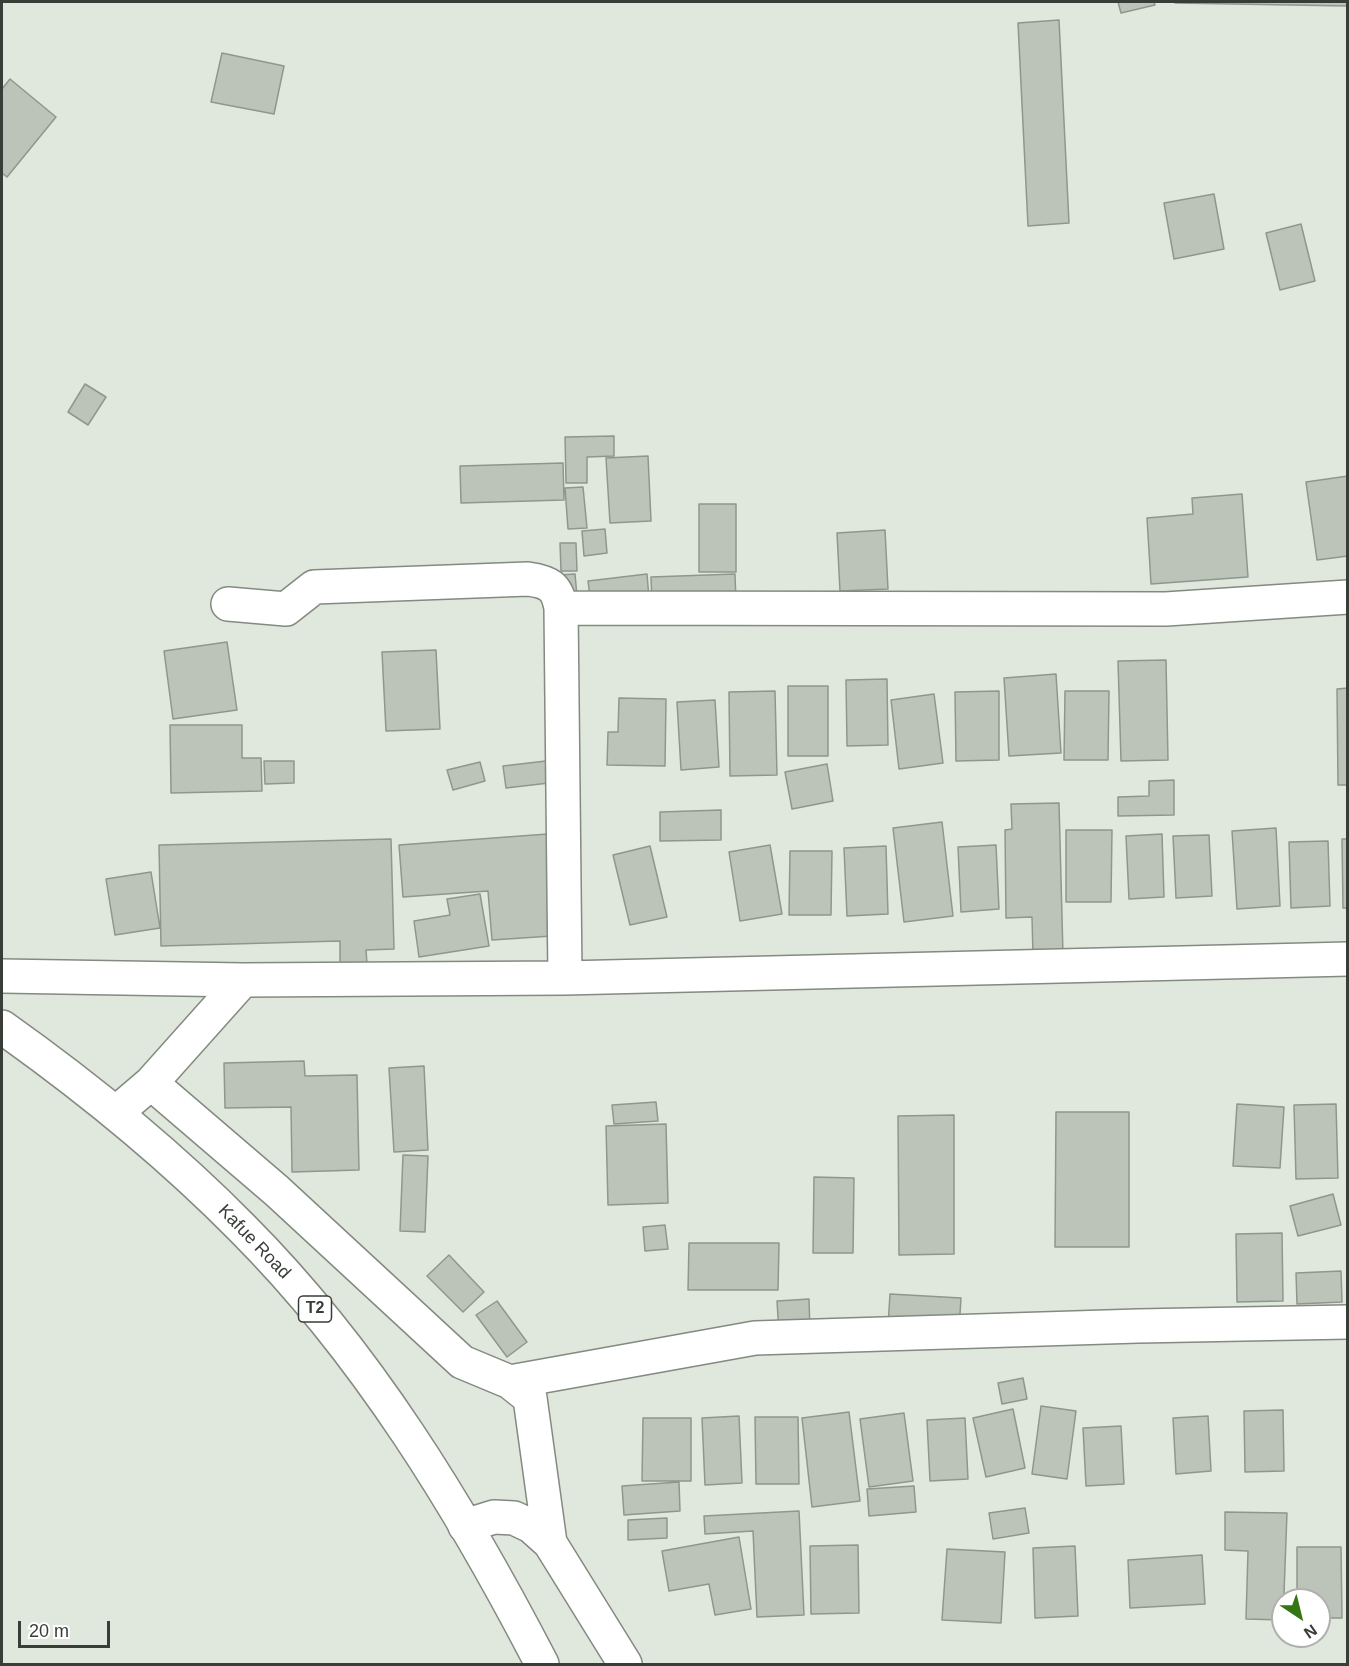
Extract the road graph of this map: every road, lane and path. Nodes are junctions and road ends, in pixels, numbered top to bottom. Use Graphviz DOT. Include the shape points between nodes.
graph roads {
  1 [pos="1347,597"];
  2 [pos="228,604"];
  3 [pos="561,608"];
  4 [pos="1347,959"];
  5 [pos="2,975"];
  6 [pos="566,978"];
  7 [pos="243,980"];
  8 [pos="2,1027"];
  9 [pos="151,1083"];
  10 [pos="117,1112"];
  11 [pos="1347,1322"];
  12 [pos="510,1382"];
  13 [pos="465,1526"];
  14 [pos="550,1543"];
  15 [pos="542,1664"];
  16 [pos="625,1665"];
  1 -- 3 [label="main road" via="1154,609"];
  2 -- 3 [label="main road" via="286,609 314,587 528,579 551,585"];
  3 -- 6 [label="main road"];
  4 -- 6 [label="main road"];
  5 -- 7 [label="main road"];
  6 -- 7 [label="main road"];
  7 -- 9 [label="main road"];
  8 -- 10 [label="main road, Kafue Road / T2"];
  9 -- 10 [label="main road"];
  9 -- 12 [label="main road" via="277,1191 462,1362"];
  10 -- 13 [label="main road, Kafue Road / T2" via="243,1228 293,1283 387,1402"];
  11 -- 12 [label="main road" via="755,1338"];
  12 -- 14 [label="main road" via="530,1398"];
  13 -- 14 [label="main road" via="494,1517 514,1518 531,1526"];
  13 -- 15 [label="main road, Kafue Road / T2"];
  14 -- 16 [label="main road"];
}
